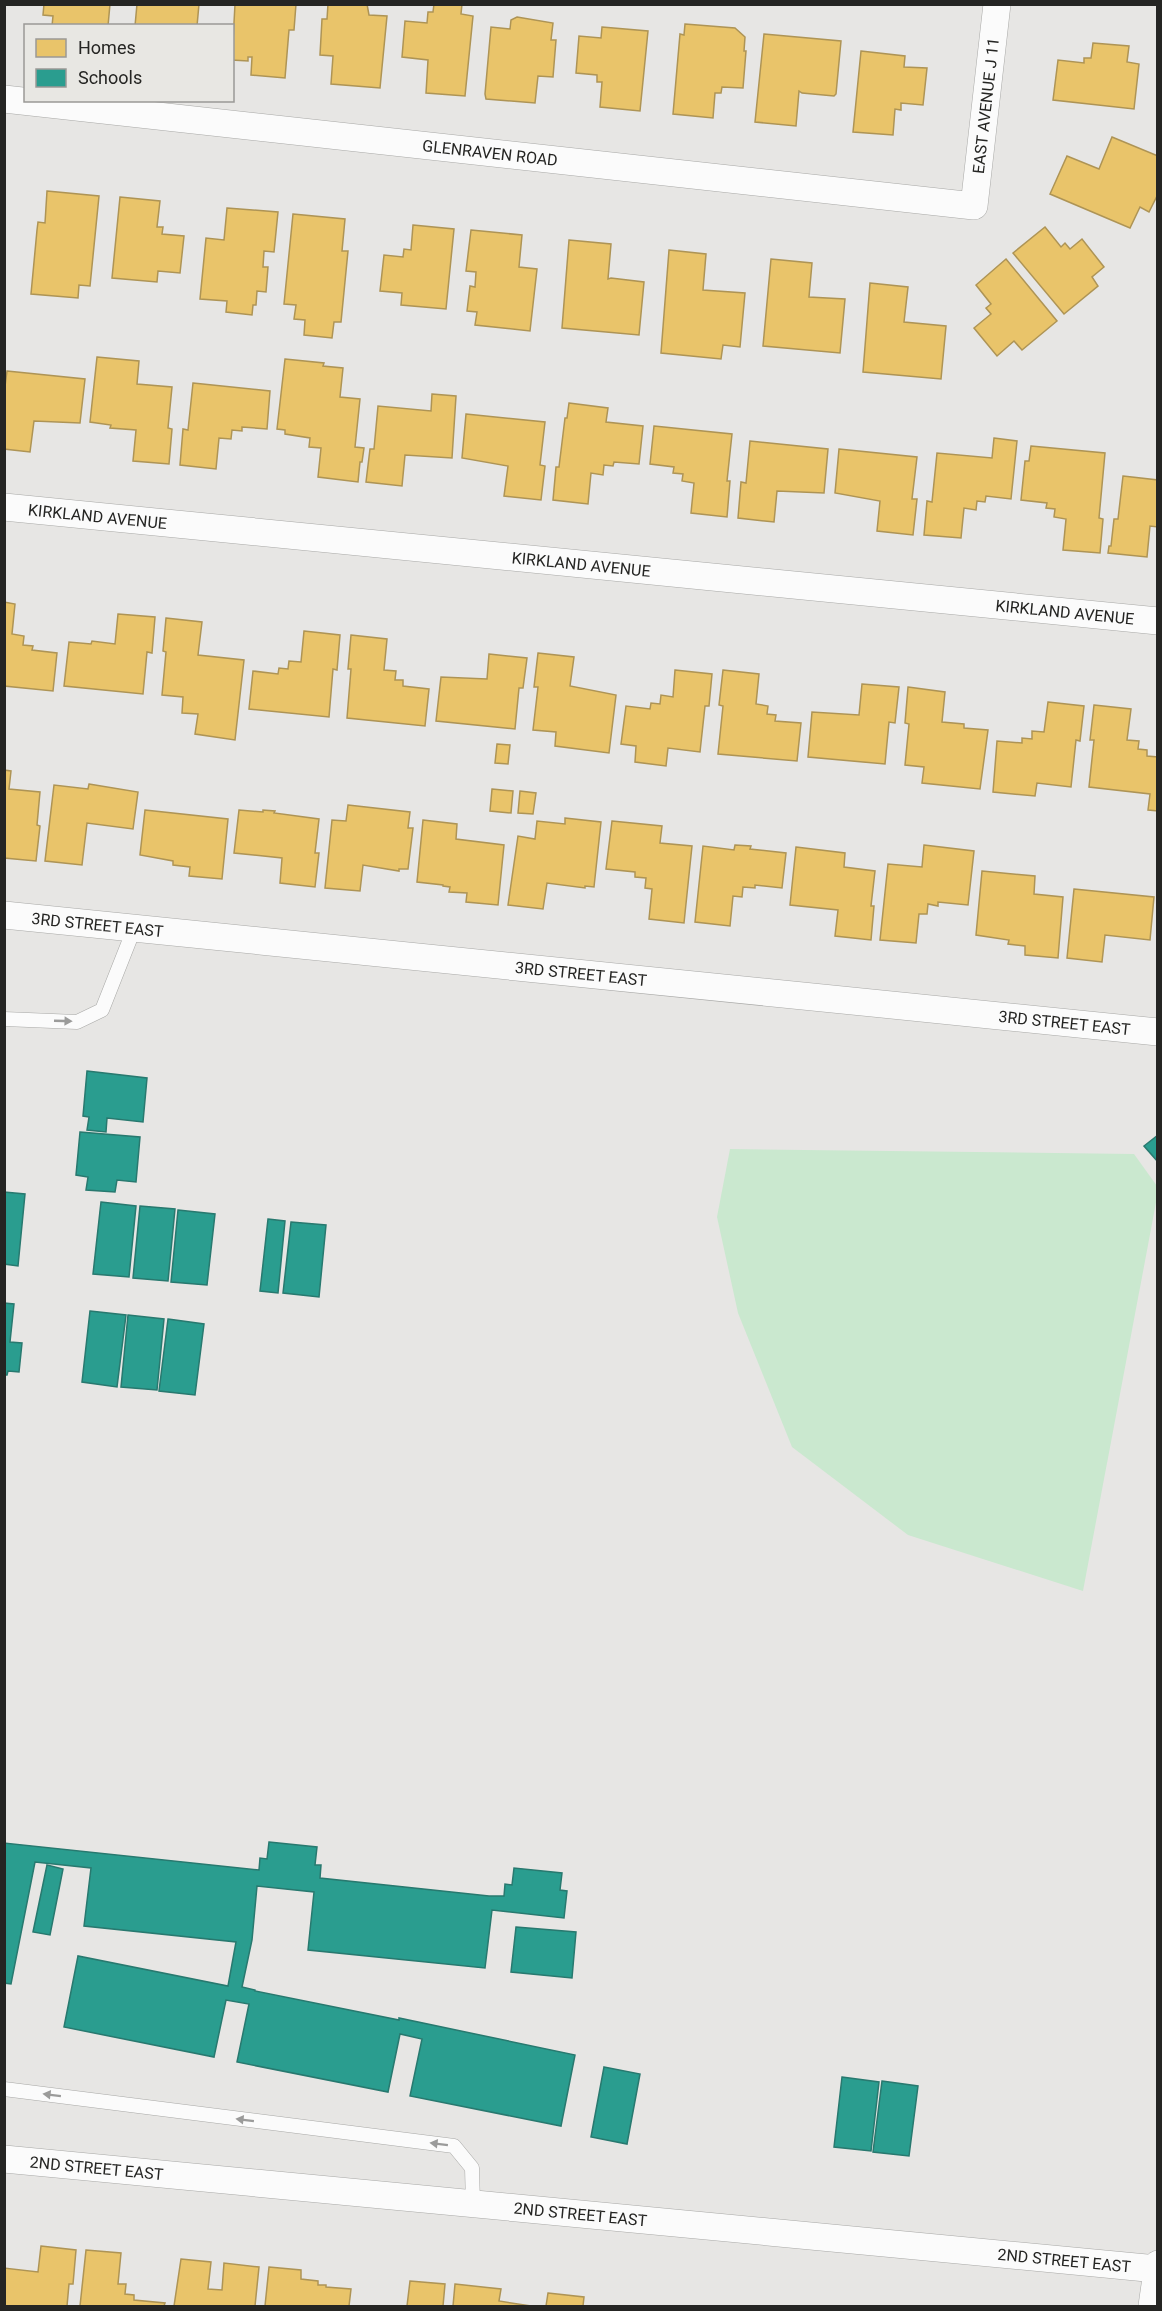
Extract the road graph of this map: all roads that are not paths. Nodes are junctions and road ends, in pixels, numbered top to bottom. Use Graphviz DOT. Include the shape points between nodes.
graph roads {
  1 [pos="997,4"];
  2 [pos="4,99"];
  3 [pos="24,101"];
  4 [pos="31,102"];
  5 [pos="975,206"];
  6 [pos="4,507"];
  7 [pos="1158,621"];
  8 [pos="4,915"];
  9 [pos="134,929"];
  10 [pos="4,1019"];
  11 [pos="1158,1032"];
  12 [pos="4,2089"];
  13 [pos="4,2159"];
  14 [pos="473,2204"];
  15 [pos="1158,2264"];
  16 [pos="1157,2269"];
  17 [pos="1152,2307"];
  1 -- 5 [label="street, EAST AVENUE J 11"];
  2 -- 3 [label="street, GLENRAVEN ROAD"];
  4 -- 5 [label="street, GLENRAVEN ROAD"];
  6 -- 7 [label="street, KIRKLAND AVENUE"];
  8 -- 9 [label="street, 3RD STREET EAST"];
  10 -- 9 [label="lane, one-way" via="78,1022 102,1010"];
  9 -- 11 [label="street, 3RD STREET EAST"];
  14 -- 12 [label="lane, one-way" via="472,2168 454,2146"];
  13 -- 14 [label="street, 2ND STREET EAST"];
  14 -- 16 [label="street, 2ND STREET EAST"];
  15 -- 16 [label="street"];
  16 -- 17 [label="street"];
}
